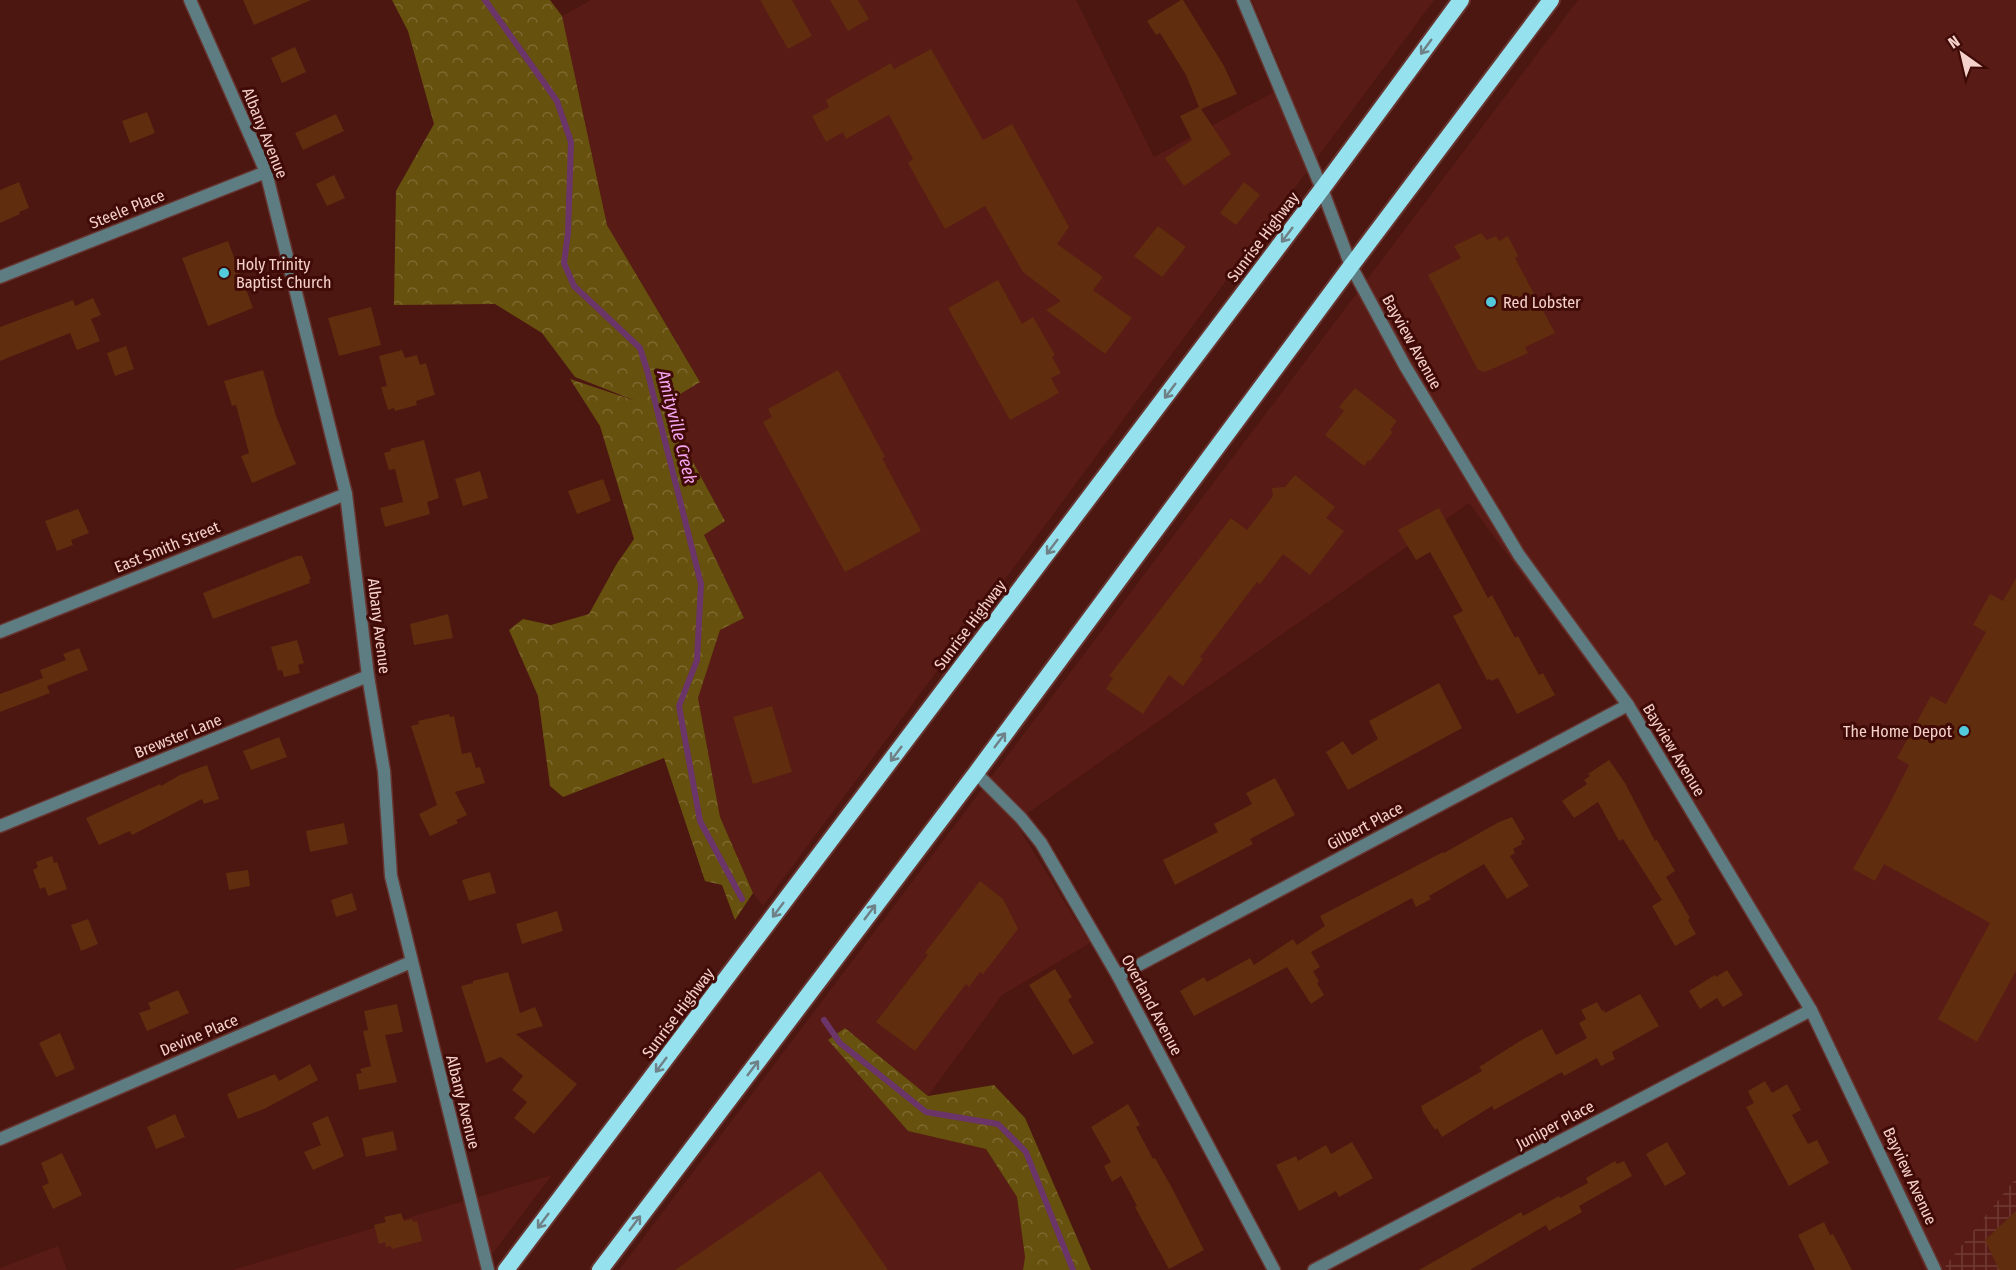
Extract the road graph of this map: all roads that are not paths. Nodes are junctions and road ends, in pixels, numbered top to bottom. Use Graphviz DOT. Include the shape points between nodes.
graph roads {
  1 [pos="190,0"];
  2 [pos="1243,0"];
  3 [pos="1461,0"];
  4 [pos="1551,0"];
  5 [pos="266,172"];
  6 [pos="1322,189"];
  7 [pos="1351,266"];
  8 [pos="0,277"];
  9 [pos="346,494"];
  10 [pos="0,632"];
  11 [pos="369,676"];
  12 [pos="1628,705"];
  13 [pos="976,773"];
  14 [pos="0,826"];
  15 [pos="411,962"];
  16 [pos="1118,976"];
  17 [pos="1811,1010"];
  18 [pos="0,1139"];
  19 [pos="489,1270"];
  20 [pos="506,1270"];
  21 [pos="600,1270"];
  22 [pos="1274,1270"];
  23 [pos="1314,1270"];
  24 [pos="1935,1270"];
  1 -- 5 [label="street, Albany Avenue"];
  2 -- 6 [label="street"];
  3 -- 6 [label="highway, Sunrise Highway, one-way"];
  4 -- 7 [label="highway"];
  5 -- 8 [label="street, Steele Place"];
  5 -- 9 [label="street, Albany Avenue"];
  6 -- 7 [label="street, Bayview Avenue"];
  6 -- 20 [label="highway, Sunrise Highway, one-way"];
  7 -- 12 [label="street, Bayview Avenue" via="1405,366 1519,555"];
  13 -- 7 [label="highway, one-way"];
  9 -- 10 [label="street, East Smith Street"];
  9 -- 11 [label="street, Albany Avenue"];
  11 -- 14 [label="street, Brewster Lane"];
  11 -- 15 [label="street, Albany Avenue" via="384,771 391,876"];
  12 -- 16 [label="street, Gilbert Place"];
  12 -- 17 [label="street, Bayview Avenue"];
  13 -- 16 [label="street, Overland Avenue" via="1041,843"];
  21 -- 13 [label="highway, one-way"];
  15 -- 18 [label="street, Devine Place"];
  15 -- 19 [label="street, Albany Avenue"];
  16 -- 22 [label="street, Overland Avenue"];
  17 -- 23 [label="street, Juniper Place"];
  17 -- 24 [label="street, Bayview Avenue"];
}
